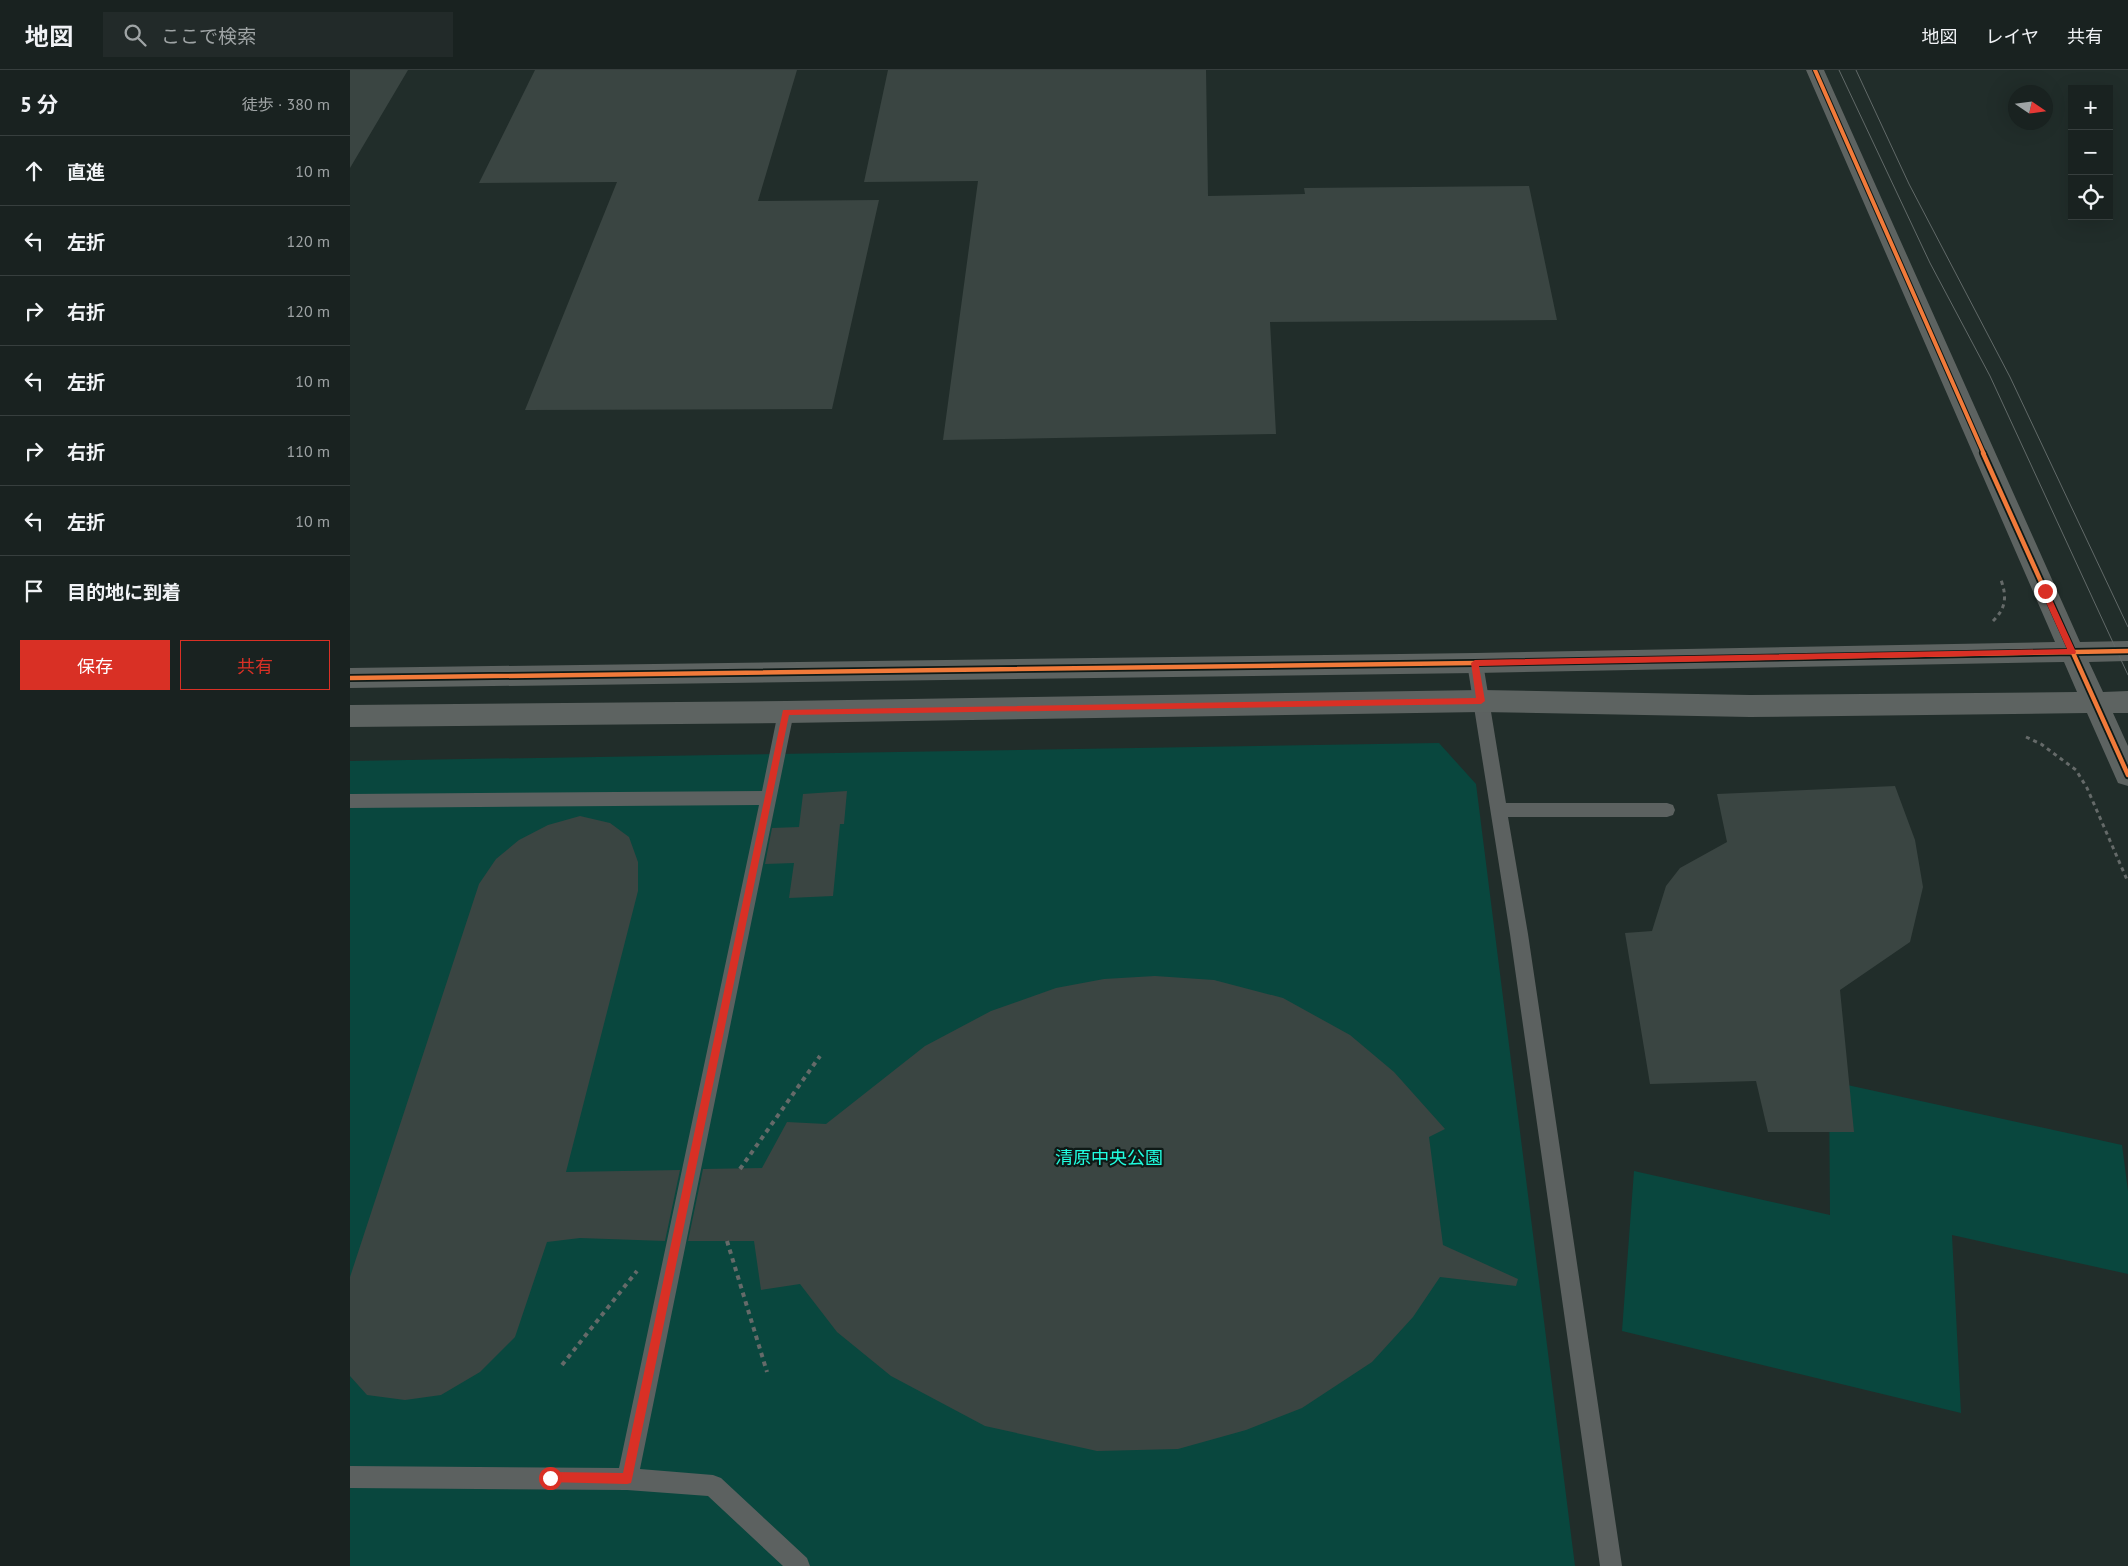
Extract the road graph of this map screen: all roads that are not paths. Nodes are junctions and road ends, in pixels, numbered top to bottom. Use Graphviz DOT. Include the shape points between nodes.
graph roads {
  1 [pos="1815,70"];
  2 [pos="2128,651"];
  3 [pos="2072,652"];
  4 [pos="1475,663"];
  5 [pos="350,678"];
  6 [pos="1481,701"];
  7 [pos="2095,702"];
  8 [pos="2128,702"];
  9 [pos="786,712"];
  10 [pos="350,716"];
  11 [pos="2128,775"];
  12 [pos="768,798"];
  13 [pos="350,801"];
  14 [pos="1498,810"];
  15 [pos="1666,810"];
  16 [pos="350,1477"];
  17 [pos="627,1479"];
  18 [pos="799,1566"];
  19 [pos="1611,1566"];
  1 -- 3 [label="street"];
  2 -- 3 [label="street"];
  3 -- 4 [label="street"];
  3 -- 7 [label="street"];
  4 -- 5 [label="street"];
  4 -- 6 [label="lane"];
  6 -- 7 [label="street" via="1750,706"];
  6 -- 9 [label="street"];
  6 -- 14 [label="lane"];
  7 -- 8 [label="street"];
  7 -- 11 [label="street"];
  9 -- 10 [label="street"];
  9 -- 12 [label="lane"];
  12 -- 13 [label="lane"];
  12 -- 17 [label="lane"];
  14 -- 15 [label="lane"];
  14 -- 19 [label="lane"];
  16 -- 17 [label="lane"];
  17 -- 18 [label="lane" via="713,1486"];
}
